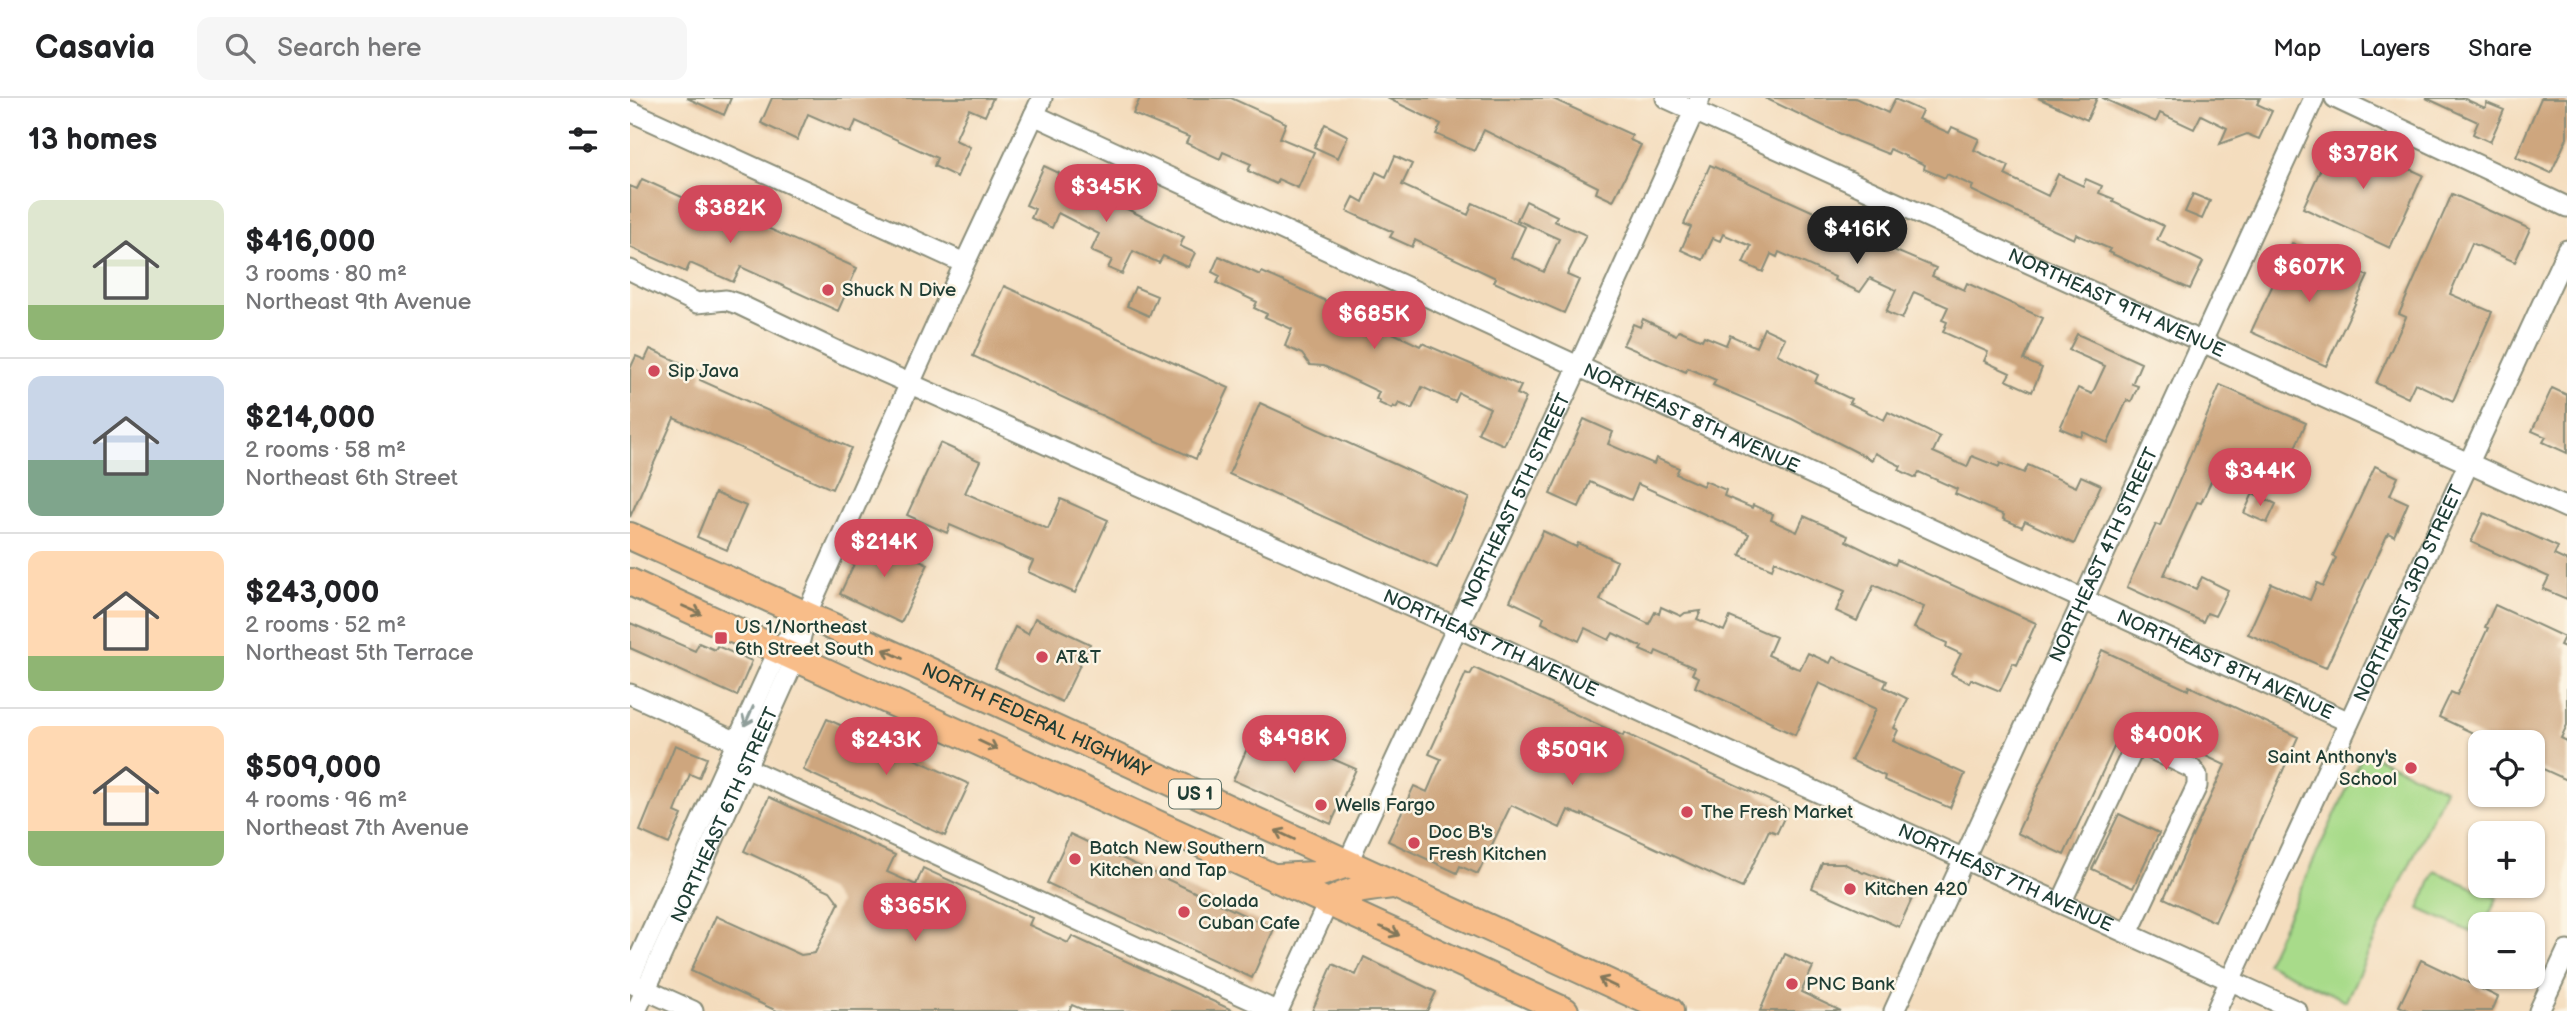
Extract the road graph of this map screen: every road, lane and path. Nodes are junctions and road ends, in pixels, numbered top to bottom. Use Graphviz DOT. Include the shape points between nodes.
graph roads {
  1 [pos="1666,98"];
  2 [pos="2314,98"];
  3 [pos="2335,98"];
  4 [pos="1697,104"];
  5 [pos="1038,107"];
  6 [pos="630,111"];
  7 [pos="2567,207"];
  8 [pos="2567,250"];
  9 [pos="964,263"];
  10 [pos="630,270"];
  11 [pos="2201,342"];
  12 [pos="1578,367"];
  13 [pos="910,382"];
  14 [pos="2468,464"];
  15 [pos="2567,508"];
  16 [pos="630,536"];
  17 [pos="630,582"];
  18 [pos="2084,598"];
  19 [pos="806,615"];
  20 [pos="1456,627"];
  21 [pos="788,653"];
  22 [pos="630,694"];
  23 [pos="2350,722"];
  24 [pos="737,742"];
  25 [pos="746,768"];
  26 [pos="1964,859"];
  27 [pos="1347,863"];
  28 [pos="1272,877"];
  29 [pos="1395,885"];
  30 [pos="1328,903"];
  31 [pos="2061,903"];
  32 [pos="2128,933"];
  33 [pos="2567,951"];
  34 [pos="2230,980"];
  35 [pos="635,984"];
  36 [pos="636,1011"];
  37 [pos="693,1011"];
  38 [pos="1277,1011"];
  39 [pos="1564,1011"];
  40 [pos="1670,1011"];
  41 [pos="1894,1011"];
  42 [pos="2216,1011"];
  43 [pos="2297,1011"];
  44 [pos="2539,1011"];
  1 -- 4 [label="street, NORTHEAST 9TH AVENUE"];
  2 -- 11 [label="street, NORTHEAST 4TH STREET"];
  3 -- 7 [label="street"];
  4 -- 11 [label="street, NORTHEAST 9TH AVENUE"];
  4 -- 12 [label="street, NORTHEAST 5TH STREET"];
  5 -- 9 [label="street, NORTHEAST 6TH STREET"];
  5 -- 12 [label="street, NORTHEAST 8TH AVENUE"];
  6 -- 9 [label="street"];
  8 -- 14 [label="street, NORTHEAST 3RD STREET"];
  9 -- 13 [label="street, NORTHEAST 6TH STREET"];
  10 -- 13 [label="street, NORTHEAST 7TH AVENUE" via="697,303 726,300 738,304"];
  11 -- 14 [label="street, NORTHEAST 9TH AVENUE"];
  11 -- 18 [label="street, NORTHEAST 4TH STREET"];
  12 -- 18 [label="street, NORTHEAST 8TH AVENUE"];
  12 -- 20 [label="street, NORTHEAST 5TH STREET"];
  13 -- 19 [label="street, NORTHEAST 6TH STREET"];
  13 -- 20 [label="street, NORTHEAST 7TH AVENUE"];
  14 -- 15 [label="street, NORTHEAST 9TH AVENUE"];
  14 -- 23 [label="street, NORTHEAST 3RD STREET"];
  16 -- 19 [label="main road, NORTH FEDERAL HIGHWAY / US 1"];
  17 -- 21 [label="main road, US 1, one-way"];
  18 -- 23 [label="street, NORTHEAST 8TH AVENUE"];
  18 -- 26 [label="street, NORTHEAST 4TH STREET"];
  19 -- 21 [label="street, NORTHEAST 6TH STREET"];
  27 -- 19 [label="main road, NORTH FEDERAL HIGHWAY / US 1, one-way"];
  20 -- 26 [label="street, NORTHEAST 7TH AVENUE"];
  20 -- 27 [label="street, NORTHEAST 5TH STREET"];
  21 -- 24 [label="street, NORTHEAST 6TH STREET, one-way"];
  21 -- 25 [label="street, NORTHEAST 6TH STREET"];
  21 -- 28 [label="main road, US 1, one-way"];
  22 -- 24 [label="street"];
  23 -- 34 [label="street, NORTHEAST 3RD STREET"];
  24 -- 35 [label="street, NORTHEAST 6TH STREET"];
  25 -- 35 [label="street, NORTHEAST 6TH STREET"];
  25 -- 38 [label="street"];
  26 -- 31 [label="street, NORTHEAST 7TH AVENUE"];
  26 -- 41 [label="street, NORTHEAST 4TH STREET"];
  27 -- 28 [label="main road" via="1315,875"];
  27 -- 29 [label="main road, NORTH FEDERAL HIGHWAY / US 1"];
  28 -- 30 [label="main road, US 1"];
  29 -- 30 [label="main road" via="1358,889"];
  40 -- 29 [label="main road, NORTH FEDERAL HIGHWAY / US 1, one-way"];
  30 -- 38 [label="street"];
  30 -- 39 [label="main road, US 1, one-way"];
  31 -- 32 [label="street, NORTHEAST 7TH AVENUE"];
  31 -- 32 [label="street" via="2134,748 2143,745 2197,775"];
  32 -- 34 [label="street, NORTHEAST 7TH AVENUE"];
  33 -- 44 [label="street"];
  34 -- 42 [label="street, NORTHEAST 3RD STREET"];
  34 -- 43 [label="street, NORTHEAST 7TH AVENUE"];
  35 -- 36 [label="street, NORTHEAST 6TH STREET"];
  35 -- 37 [label="street"];
}
